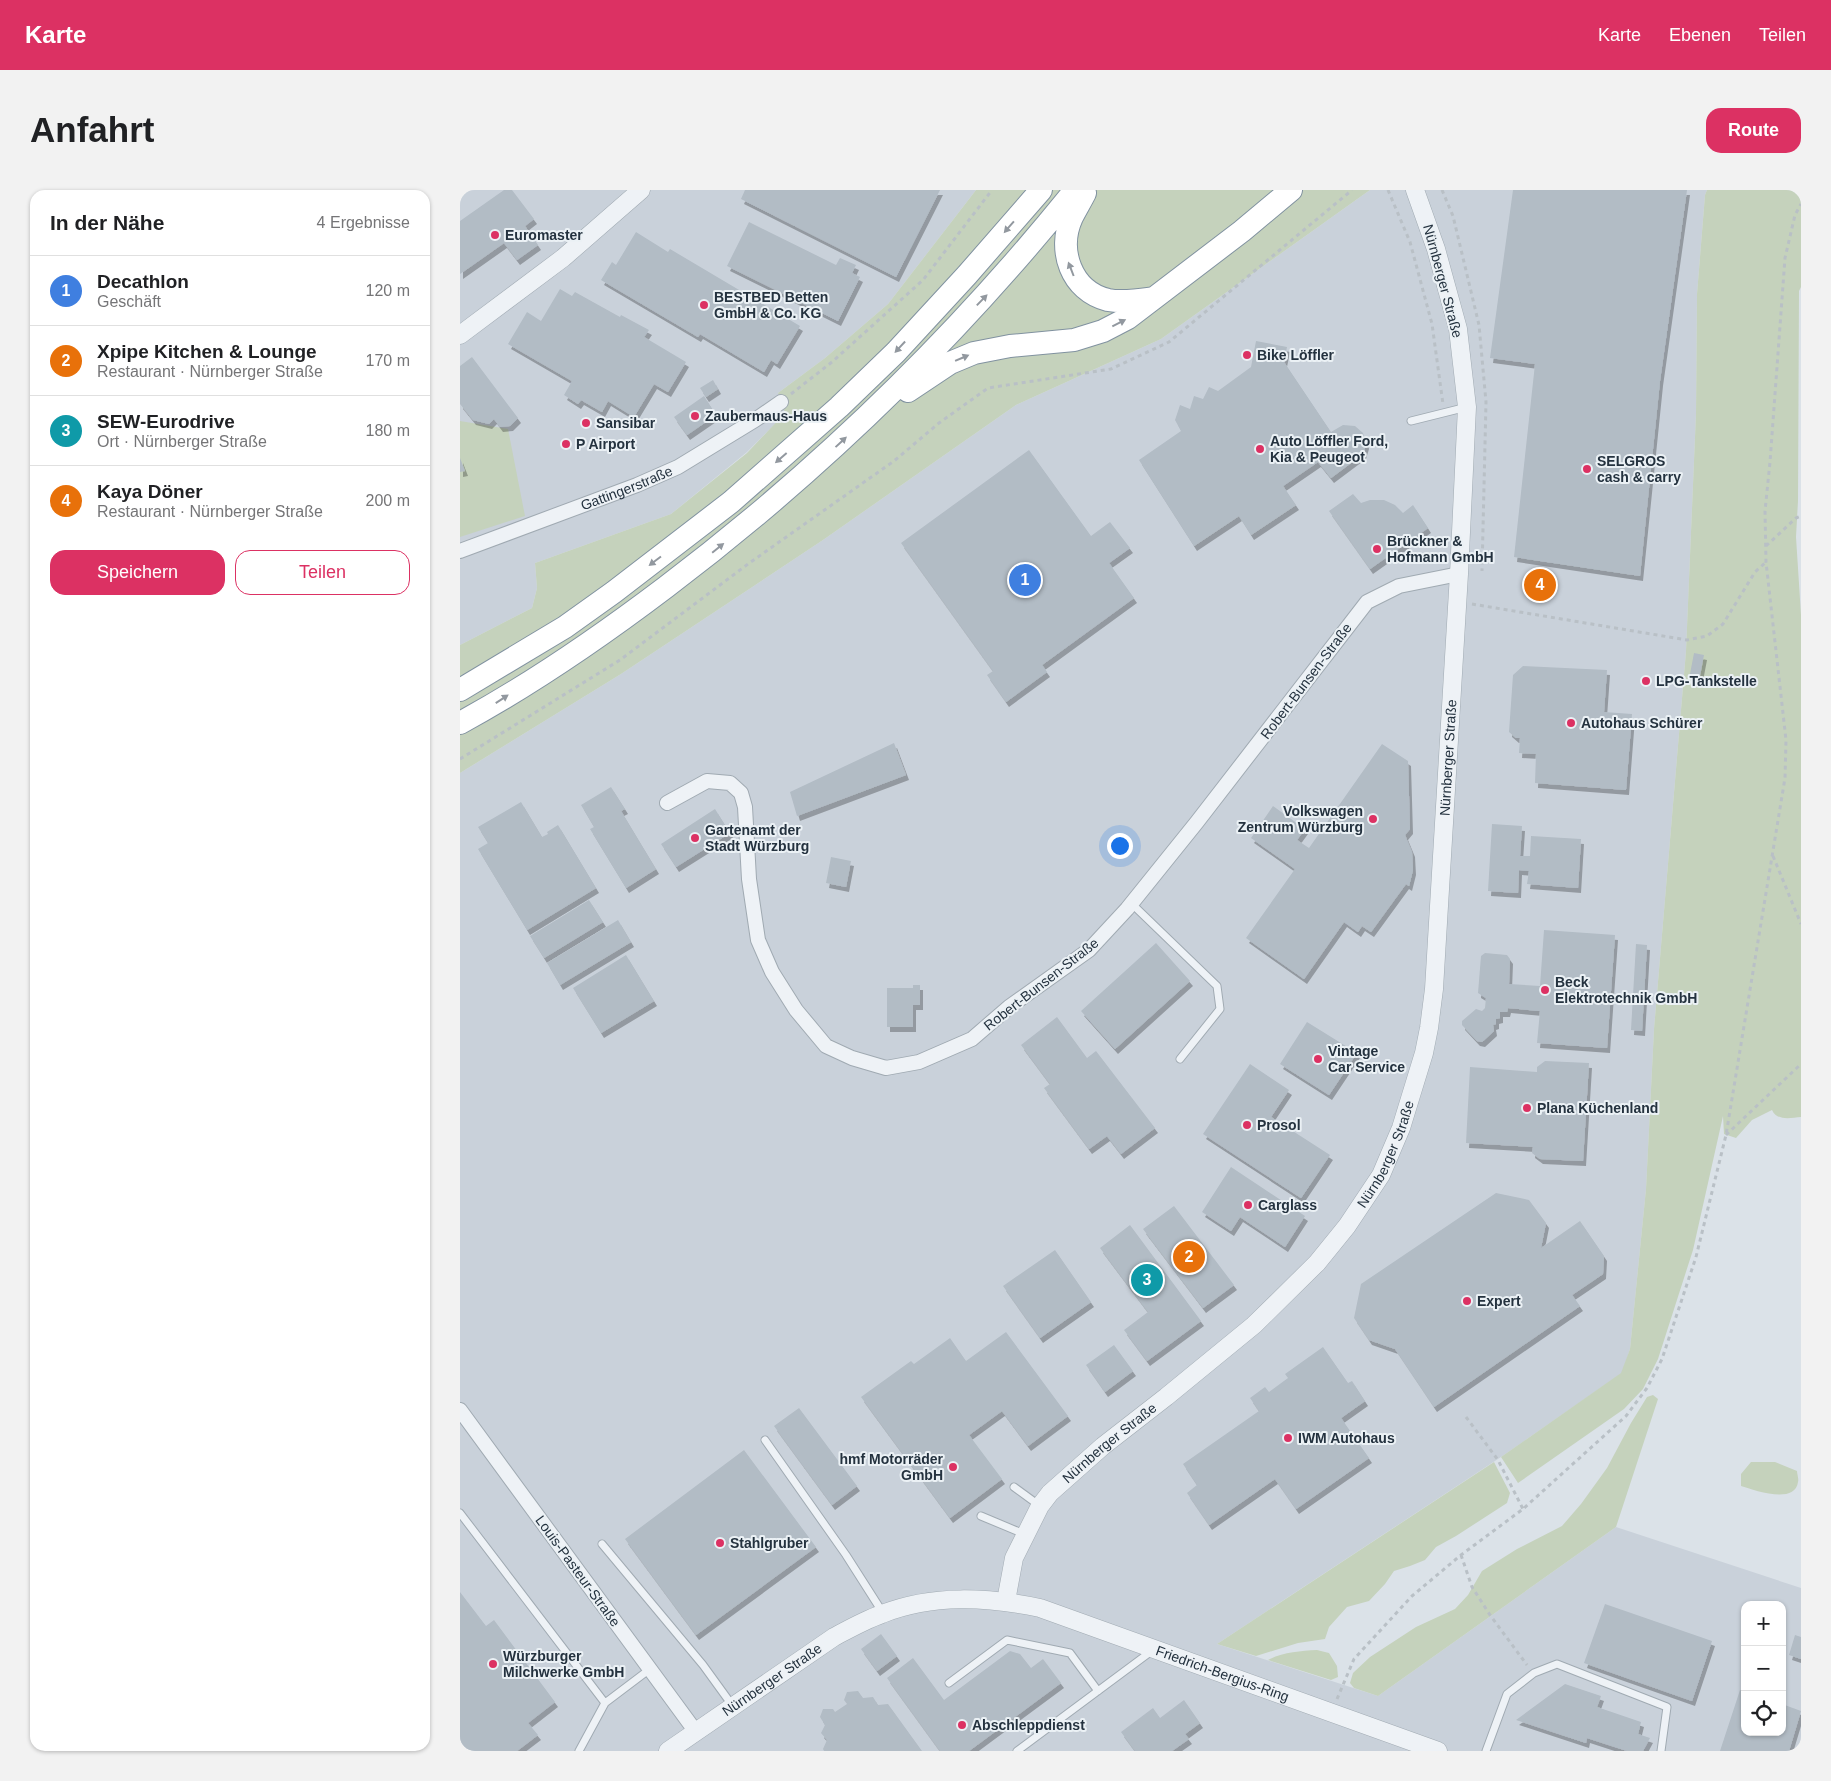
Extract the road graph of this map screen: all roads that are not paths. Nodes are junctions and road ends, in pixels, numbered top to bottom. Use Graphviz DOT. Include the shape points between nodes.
graph roads {
  1 [pos="641,190"];
  2 [pos="1041,190"];
  3 [pos="1075,190"];
  4 [pos="1087,190"];
  5 [pos="1291,190"];
  6 [pos="1415,190"];
  7 [pos="1158,297"];
  8 [pos="460,335"];
  9 [pos="781,402"];
  10 [pos="1467,407"];
  11 [pos="862,422"];
  12 [pos="1411,422"];
  13 [pos="460,551"];
  14 [pos="1459,574"];
  15 [pos="460,690"];
  16 [pos="460,723"];
  17 [pos="667,803"];
  18 [pos="1131,903"];
  19 [pos="1180,1059"];
  20 [pos="460,1410"];
  21 [pos="765,1440"];
  22 [pos="1014,1487"];
  23 [pos="1040,1506"];
  24 [pos="460,1513"];
  25 [pos="981,1516"];
  26 [pos="1025,1534"];
  27 [pos="602,1544"];
  28 [pos="1006,1601"];
  29 [pos="883,1613"];
  30 [pos="1153,1650"];
  31 [pos="650,1670"];
  32 [pos="949,1683"];
  33 [pos="1098,1691"];
  34 [pos="605,1703"];
  35 [pos="734,1706"];
  36 [pos="696,1732"];
  37 [pos="578,1751"];
  38 [pos="668,1751"];
  39 [pos="1017,1751"];
  40 [pos="1438,1751"];
  41 [pos="1486,1751"];
  42 [pos="1661,1751"];
  1 -- 8 [label="street" via="563,258"];
  2 -- 15 [label="highway, one-way" via="896,352 839,407 730,502 565,627"];
  11 -- 3 [label="highway, one-way" via="988,294"];
  7 -- 4 [label="highway, one-way" via="1108,300 1089,292 1074,278 1066,257 1066,240 1071,218"];
  5 -- 7 [label="highway"];
  6 -- 10 [label="street, Nürnberger Straße" via="1436,249 1458,329"];
  11 -- 7 [label="highway, one-way" via="950,363 983,351 1074,340 1103,331"];
  9 -- 13 [label="street, Gattingerstraße" via="678,467"];
  10 -- 12 [label="lane"];
  10 -- 14 [label="street, Nürnberger Straße"];
  16 -- 11 [label="highway, one-way" via="609,630 764,510"];
  14 -- 18 [label="street, Robert-Bunsen-Straße" via="1399,586 1368,602 1198,822"];
  14 -- 23 [label="street, Nürnberger Straße" via="1429,1028 1417,1080 1381,1175 1347,1226 1266,1314 1103,1446 1050,1493"];
  17 -- 18 [label="street, Robert-Bunsen-Straße" via="708,781 730,783 741,793 758,940 772,972 796,1010 826,1046 886,1068 919,1062 972,1039 1009,1007 1088,950"];
  18 -- 19 [label="lane" via="1216,986 1220,1009"];
  20 -- 31 [label="street, Louis-Pasteur-Straße"];
  21 -- 29 [label="lane"];
  22 -- 23 [label="lane"];
  23 -- 26 [label="street, Nürnberger Straße"];
  24 -- 34 [label="lane"];
  25 -- 26 [label="lane"];
  26 -- 28 [label="street, Nürnberger Straße" via="1014,1558"];
  27 -- 35 [label="lane"];
  28 -- 29 [label="street, Nürnberger Straße" via="930,1601"];
  28 -- 30 [label="street, Friedrich-Bergius-Ring" via="1040,1608"];
  29 -- 35 [label="street, Nürnberger Straße" via="834,1637"];
  30 -- 33 [label="lane"];
  30 -- 40 [label="street, Friedrich-Bergius-Ring"];
  31 -- 34 [label="lane"];
  31 -- 36 [label="street, Louis-Pasteur-Straße"];
  32 -- 33 [label="lane" via="1007,1640 1070,1652"];
  33 -- 39 [label="lane"];
  34 -- 37 [label="lane"];
  35 -- 36 [label="street, Nürnberger Straße"];
  36 -- 38 [label="street, Nürnberger Straße"];
  41 -- 42 [label="lane" via="1507,1694 1534,1673 1557,1664 1667,1707"];
}
